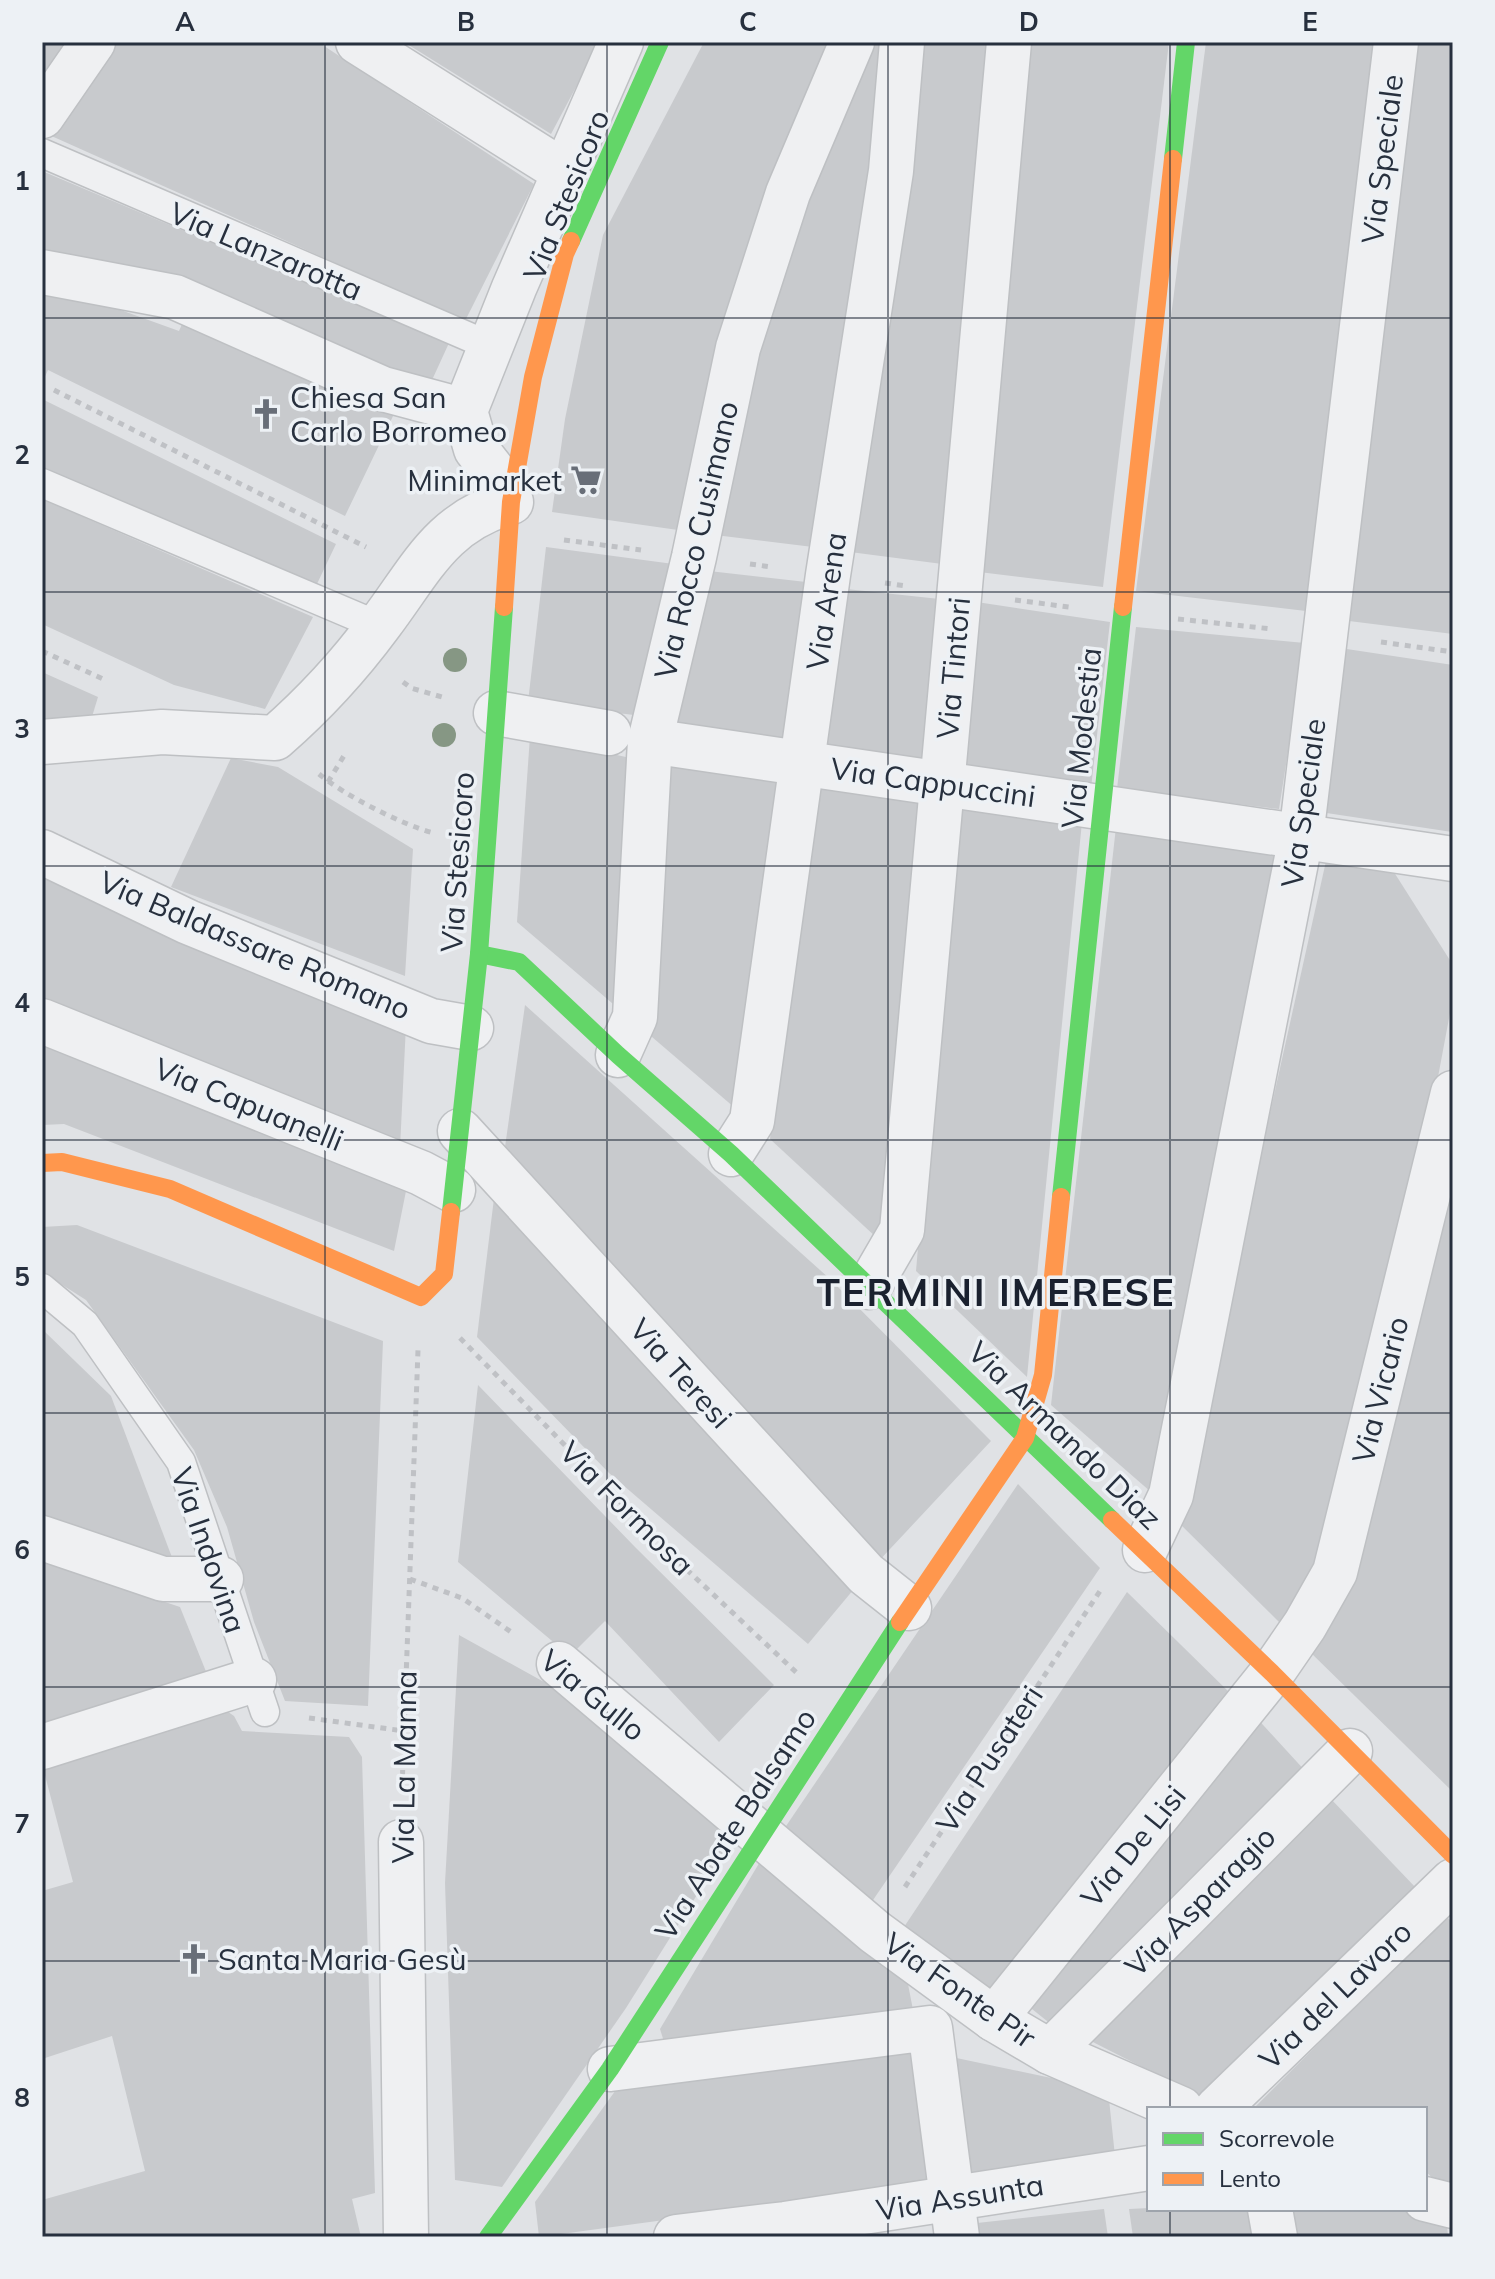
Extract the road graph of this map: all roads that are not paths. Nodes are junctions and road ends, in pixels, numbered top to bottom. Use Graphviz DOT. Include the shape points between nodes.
graph roads {
  1 [pos="93,42"];
  2 [pos="358,42"];
  3 [pos="621,42"];
  4 [pos="660,42"];
  5 [pos="852,42"];
  6 [pos="902,42"];
  7 [pos="1009,42"];
  8 [pos="1186,42"];
  9 [pos="1396,42"];
  10 [pos="42,116"];
  11 [pos="42,153"];
  12 [pos="564,172"];
  13 [pos="42,272"];
  14 [pos="490,346"];
  15 [pos="465,411"];
  16 [pos="42,483"];
  17 [pos="511,502"];
  18 [pos="379,626"];
  19 [pos="496,713"];
  20 [pos="629,737"];
  21 [pos="42,742"];
  22 [pos="804,763"];
  23 [pos="943,784"];
  24 [pos="1101,807"];
  25 [pos="1301,837"];
  26 [pos="42,852"];
  27 [pos="1453,859"];
  28 [pos="479,954"];
  29 [pos="42,1021"];
  30 [pos="471,1028"];
  31 [pos="618,1055"];
  32 [pos="1453,1093"];
  33 [pos="460,1131"];
  34 [pos="731,1154"];
  35 [pos="42,1163"];
  36 [pos="453,1190"];
  37 [pos="869,1287"];
  38 [pos="42,1288"];
  39 [pos="1025,1438"];
  40 [pos="42,1538"];
  41 [pos="1145,1550"];
  42 [pos="221,1579"];
  43 [pos="909,1608"];
  44 [pos="559,1664"];
  45 [pos="1272,1673"];
  46 [pos="260,1696"];
  47 [pos="42,1747"];
  48 [pos="1350,1751"];
  49 [pos="762,1834"];
  50 [pos="401,1842"];
  51 [pos="1453,1855"];
  52 [pos="1453,1881"];
  53 [pos="994,2019"];
  54 [pos="1050,2052"];
  55 [pos="610,2069"];
  56 [pos="1176,2107"];
  57 [pos="1219,2107"];
  58 [pos="1147,2169"];
  59 [pos="1427,2200"];
  60 [pos="1453,2206"];
  61 [pos="1270,2211"];
  62 [pos="954,2218"];
  63 [pos="785,2230"];
  64 [pos="406,2237"];
  65 [pos="488,2237"];
  66 [pos="676,2237"];
  67 [pos="1275,2237"];
  1 -- 10 [label="street"];
  2 -- 12 [label="street"];
  3 -- 12 [label="street"];
  4 -- 17 [label="street, Via Stesicoro" via="565,254 533,377"];
  5 -- 20 [label="street, Via Rocco Cusimano" via="788,193 738,348 694,557"];
  6 -- 22 [label="street, Via Arena" via="891,171"];
  7 -- 23 [label="street, Via Tintori"];
  8 -- 24 [label="street, Via Modestia"];
  9 -- 25 [label="street, Via Speciale"];
  11 -- 14 [label="lane, Via Lanzarotta"];
  12 -- 14 [label="street"];
  13 -- 15 [label="street" via="175,297 383,389"];
  14 -- 15 [label="street"];
  15 -- 17 [label="street" via="476,449"];
  16 -- 18 [label="lane"];
  17 -- 18 [label="street" via="484,509 446,536"];
  17 -- 19 [label="street, Via Stesicoro"];
  18 -- 21 [label="street" via="310,708 275,738 162,732"];
  19 -- 20 [label="street, Via Cappuccini"];
  19 -- 28 [label="street, Via Stesicoro"];
  20 -- 22 [label="street, Via Cappuccini"];
  20 -- 31 [label="street, Via Rocco Cusimano" via="635,1017"];
  22 -- 23 [label="street, Via Cappuccini"];
  22 -- 34 [label="street, Via Arena" via="752,1121"];
  23 -- 24 [label="street, Via Cappuccini"];
  23 -- 37 [label="street, Via Tintori" via="902,1230"];
  24 -- 25 [label="street, Via Cappuccini"];
  24 -- 39 [label="street, Via Modestia" via="1043,1375"];
  25 -- 27 [label="street, Via Cappuccini"];
  25 -- 41 [label="street, Via Speciale" via="1171,1495"];
  26 -- 30 [label="street, Via Baldassare Romano" via="188,922 431,1021"];
  28 -- 30 [label="street, Via Stesicoro"];
  28 -- 31 [label="street, Via Armando Diaz" via="519,962"];
  29 -- 36 [label="street, Via Capuanelli"];
  30 -- 33 [label="street, Via Stesicoro"];
  31 -- 34 [label="street, Via Armando Diaz"];
  32 -- 45 [label="street, Via Vicario" via="1335,1572"];
  33 -- 36 [label="street, Via Stesicoro"];
  33 -- 43 [label="street, Via Teresi" via="866,1574"];
  34 -- 37 [label="street, Via Armando Diaz"];
  35 -- 36 [label="street, Via Stesicoro" via="62,1162 170,1189 421,1297 444,1274"];
  37 -- 39 [label="street, Via Armando Diaz"];
  38 -- 42 [label="lane, Via Indovina" via="85,1324 181,1462"];
  39 -- 41 [label="street, Via Armando Diaz"];
  39 -- 43 [label="street, Via Abate Balsamo"];
  40 -- 42 [label="street" via="163,1579"];
  41 -- 45 [label="street, Via Armando Diaz"];
  42 -- 46 [label="lane, Via Indovina"];
  43 -- 49 [label="street, Via Abate Balsamo"];
  44 -- 49 [label="street, Via Gullo"];
  45 -- 48 [label="street, Via Armando Diaz"];
  45 -- 53 [label="street, Via De Lisi"];
  46 -- 47 [label="street"];
  48 -- 51 [label="street, Via Armando Diaz"];
  48 -- 54 [label="street, Via Asparagio"];
  49 -- 53 [label="street, Via Fonte Pir" via="875,1932"];
  49 -- 55 [label="street, Via Abate Balsamo"];
  50 -- 64 [label="street, Via La Manna"];
  52 -- 57 [label="street, Via del Lavoro"];
  53 -- 54 [label="street, Via Fonte Pir"];
  54 -- 56 [label="street, Via Fonte Pir"];
  55 -- 62 [label="street" via="930,2028"];
  55 -- 65 [label="street, Via Abate Balsamo"];
  58 -- 62 [label="street, Via Assunta"];
  59 -- 60 [label="street"];
  61 -- 67 [label="street"];
  62 -- 63 [label="street, Via Assunta"];
  63 -- 66 [label="street, Via Assunta"];
}
